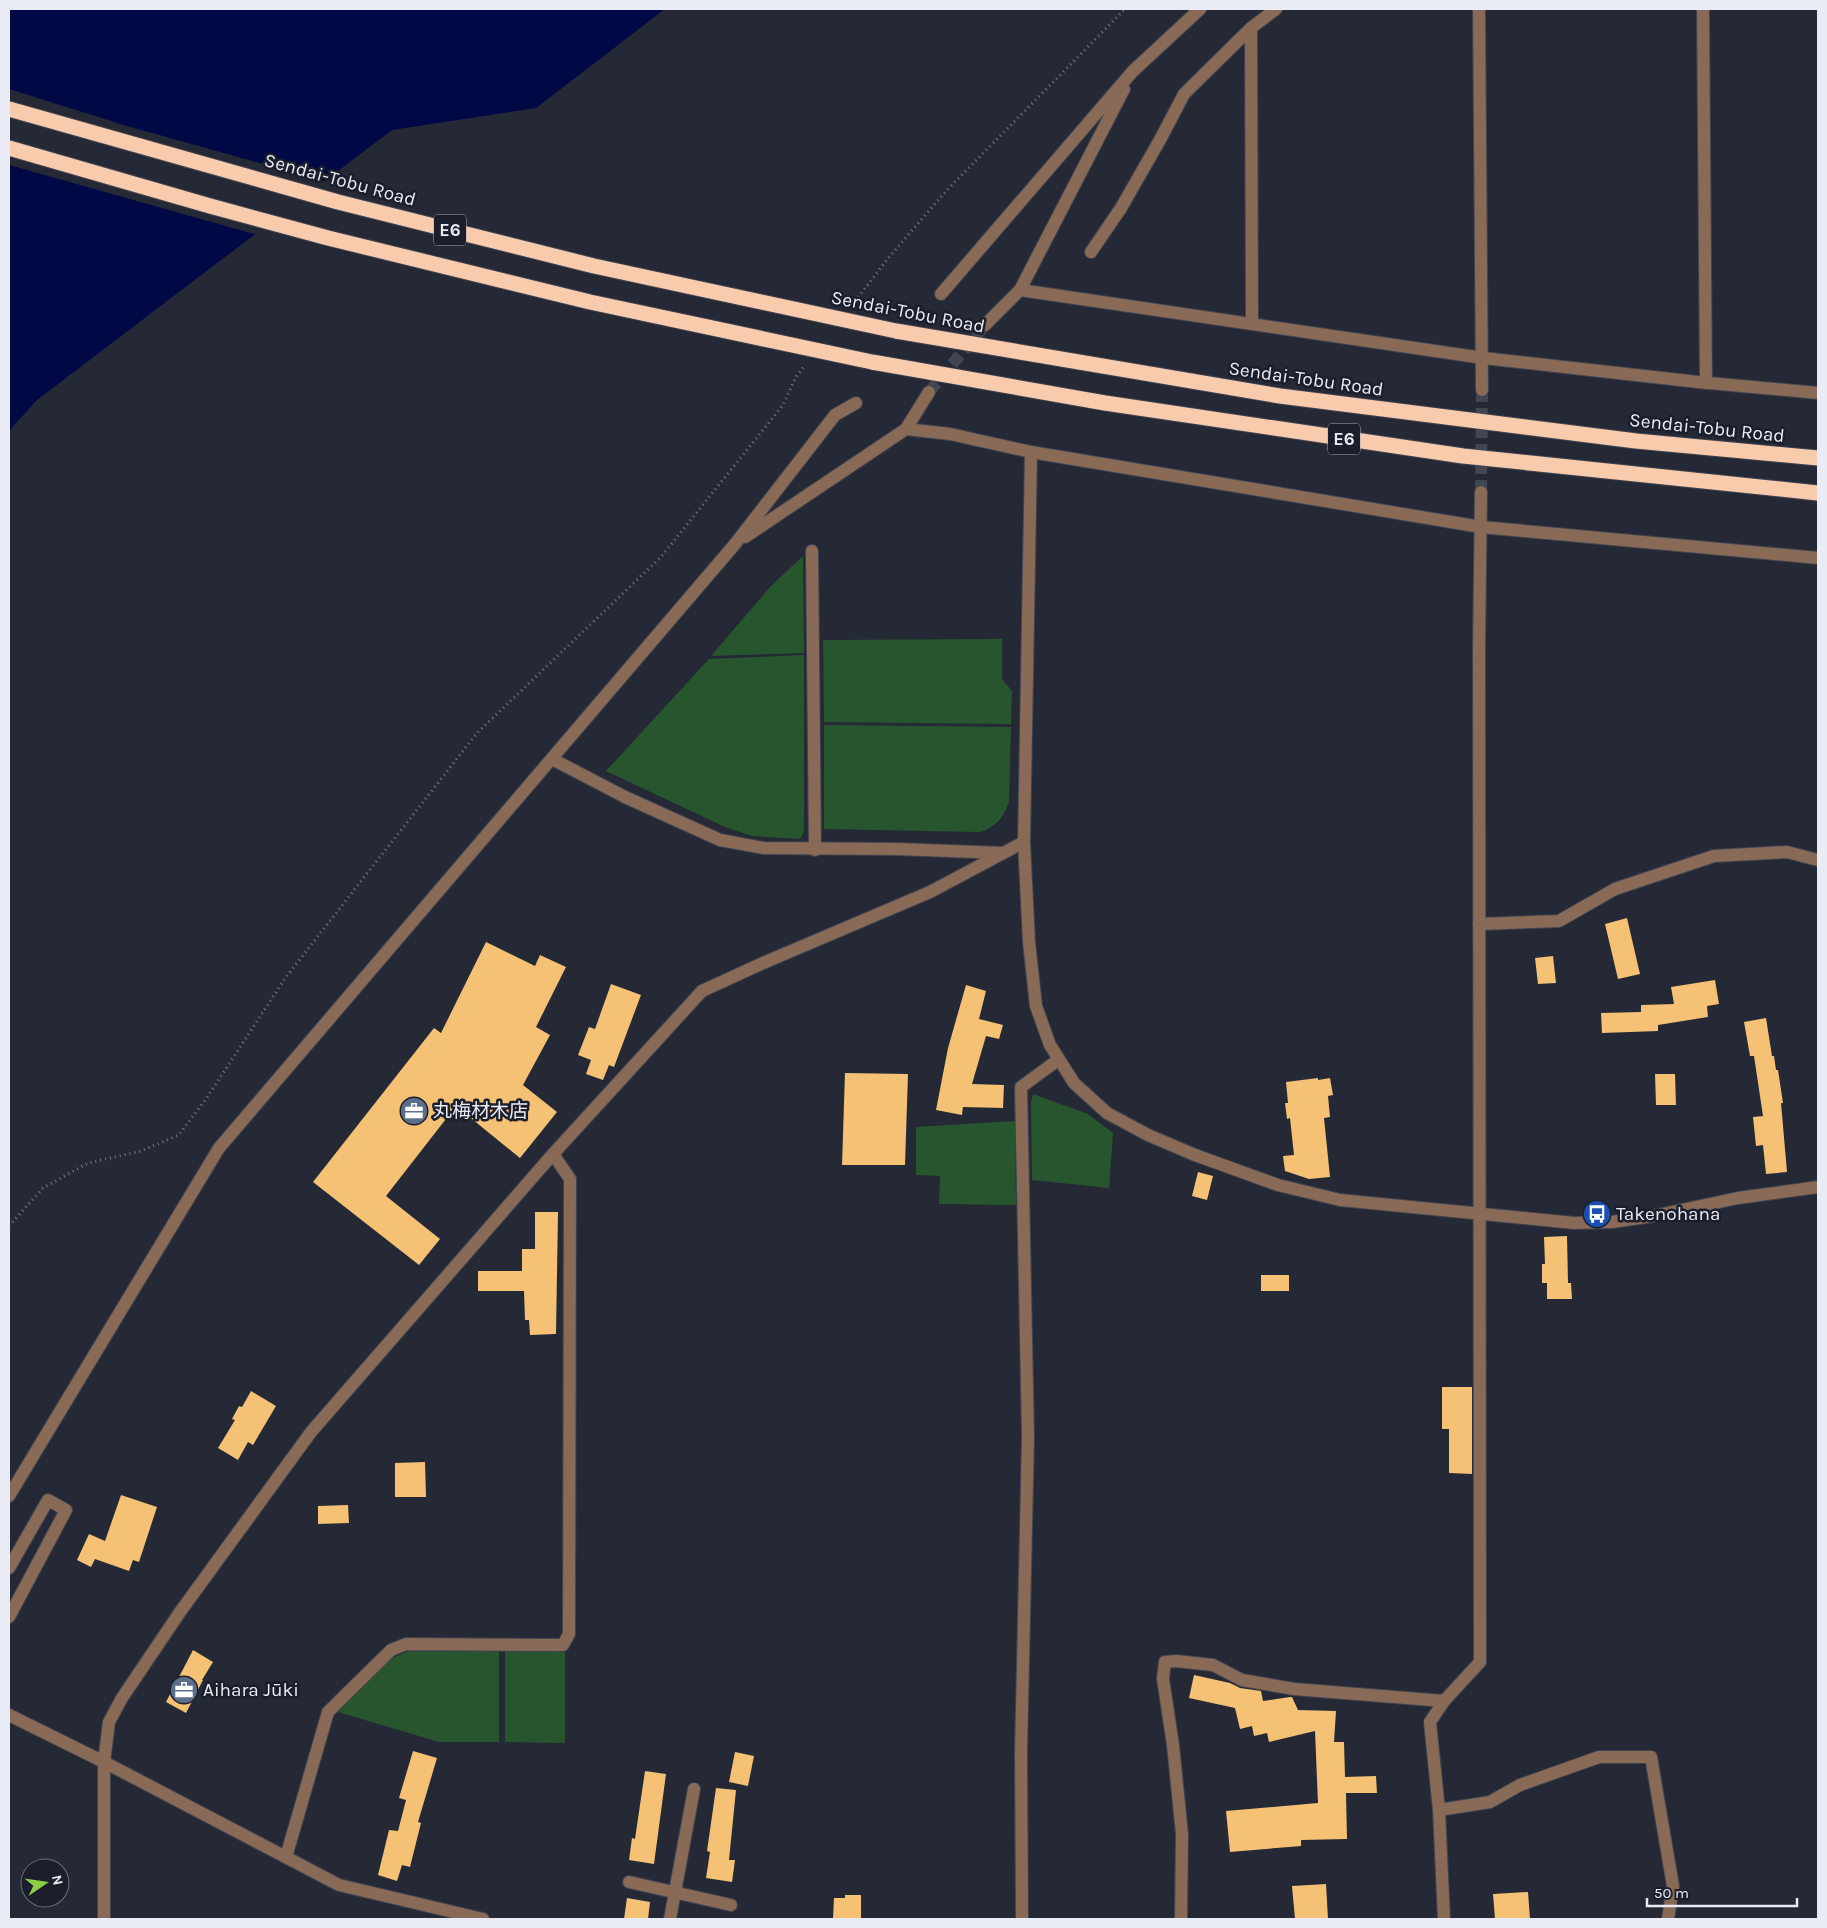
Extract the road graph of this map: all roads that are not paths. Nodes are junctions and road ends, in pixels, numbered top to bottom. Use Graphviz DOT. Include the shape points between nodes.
graph roads {
  1 [pos="1200,9"];
  2 [pos="1276,9"];
  3 [pos="1479,9"];
  4 [pos="1703,9"];
  5 [pos="1251,28"];
  6 [pos="1133,71"];
  7 [pos="9,108"];
  8 [pos="9,148"];
  9 [pos="1091,252"];
  10 [pos="1020,290"];
  11 [pos="941,294"];
  12 [pos="1252,324"];
  13 [pos="985,325"];
  14 [pos="1482,358"];
  15 [pos="1706,383"];
  16 [pos="1482,390"];
  17 [pos="929,392"];
  18 [pos="1818,393"];
  19 [pos="856,403"];
  20 [pos="906,429"];
  21 [pos="1031,452"];
  22 [pos="1818,458"];
  23 [pos="1481,492"];
  24 [pos="1818,493"];
  25 [pos="1481,527"];
  26 [pos="735,544"];
  27 [pos="812,551"];
  28 [pos="1818,558"];
  29 [pos="552,759"];
  30 [pos="1024,842"];
  31 [pos="814,850"];
  32 [pos="1005,853"];
  33 [pos="1818,860"];
  34 [pos="1479,924"];
  35 [pos="1058,1060"];
  36 [pos="552,1154"];
  37 [pos="1818,1187"];
  38 [pos="1480,1214"];
  39 [pos="9,1496"];
  40 [pos="9,1568"];
  41 [pos="9,1617"];
  42 [pos="1444,1701"];
  43 [pos="9,1716"];
  44 [pos="104,1762"];
  45 [pos="694,1788"];
  46 [pos="1439,1810"];
  47 [pos="286,1857"];
  48 [pos="630,1882"];
  49 [pos="675,1893"];
  50 [pos="731,1904"];
  51 [pos="104,1919"];
  52 [pos="483,1919"];
  53 [pos="670,1919"];
  54 [pos="1022,1919"];
  55 [pos="1181,1919"];
  56 [pos="1444,1919"];
  57 [pos="1668,1919"];
  1 -- 6 [label="street"];
  2 -- 5 [label="street"];
  3 -- 14 [label="street"];
  4 -- 15 [label="street"];
  5 -- 9 [label="street" via="1184,94 1122,208"];
  5 -- 12 [label="street"];
  6 -- 10 [label="street"];
  6 -- 11 [label="street"];
  7 -- 22 [label="highway, Sendai-Tobu Road / E6, bridge" via="338,202 566,259 896,331 1280,396 1636,441"];
  8 -- 24 [label="highway, E6, bridge" via="367,247 590,302 872,362 1105,403 1463,456"];
  10 -- 12 [label="street"];
  10 -- 13 [label="street"];
  12 -- 14 [label="street"];
  14 -- 15 [label="street"];
  14 -- 16 [label="street"];
  15 -- 18 [label="street"];
  17 -- 20 [label="street"];
  19 -- 26 [label="street" via="835,415"];
  20 -- 21 [label="street" via="950,434"];
  20 -- 26 [label="street"];
  21 -- 25 [label="street"];
  21 -- 30 [label="street"];
  23 -- 25 [label="street"];
  25 -- 28 [label="street"];
  25 -- 34 [label="street"];
  26 -- 29 [label="street"];
  27 -- 31 [label="street"];
  29 -- 31 [label="street" via="626,798 720,840 764,848"];
  29 -- 39 [label="street" via="219,1148"];
  30 -- 32 [label="street"];
  30 -- 35 [label="street" via="1036,1006"];
  31 -- 32 [label="street"];
  32 -- 36 [label="street" via="930,892 702,991"];
  33 -- 34 [label="street" via="1787,852 1714,856 1615,889 1559,921"];
  34 -- 38 [label="street"];
  35 -- 38 [label="street" via="1074,1083 1107,1113 1195,1155 1278,1185 1340,1200"];
  35 -- 54 [label="street" via="1021,1087 1028,1437 1021,1752"];
  36 -- 44 [label="street" via="311,1432 180,1612 122,1698 110,1722"];
  36 -- 47 [label="street" via="570,1179 569,1634 563,1645 406,1644 390,1650 328,1712"];
  37 -- 38 [label="street" via="1738,1198 1612,1222 1574,1223"];
  38 -- 42 [label="street" via="1480,1662"];
  40 -- 41 [label="street" via="48,1500 66,1510"];
  42 -- 46 [label="street" via="1430,1722"];
  42 -- 55 [label="street" via="1294,1689 1242,1680 1214,1666 1176,1660 1165,1662 1163,1679 1182,1834"];
  43 -- 44 [label="street"];
  44 -- 47 [label="street"];
  44 -- 51 [label="street"];
  45 -- 49 [label="street"];
  46 -- 56 [label="street"];
  46 -- 57 [label="street" via="1490,1802 1520,1785 1598,1757 1650,1757 1674,1886"];
  47 -- 52 [label="street" via="339,1885"];
  48 -- 49 [label="street"];
  49 -- 50 [label="street"];
  49 -- 53 [label="street"];
}
